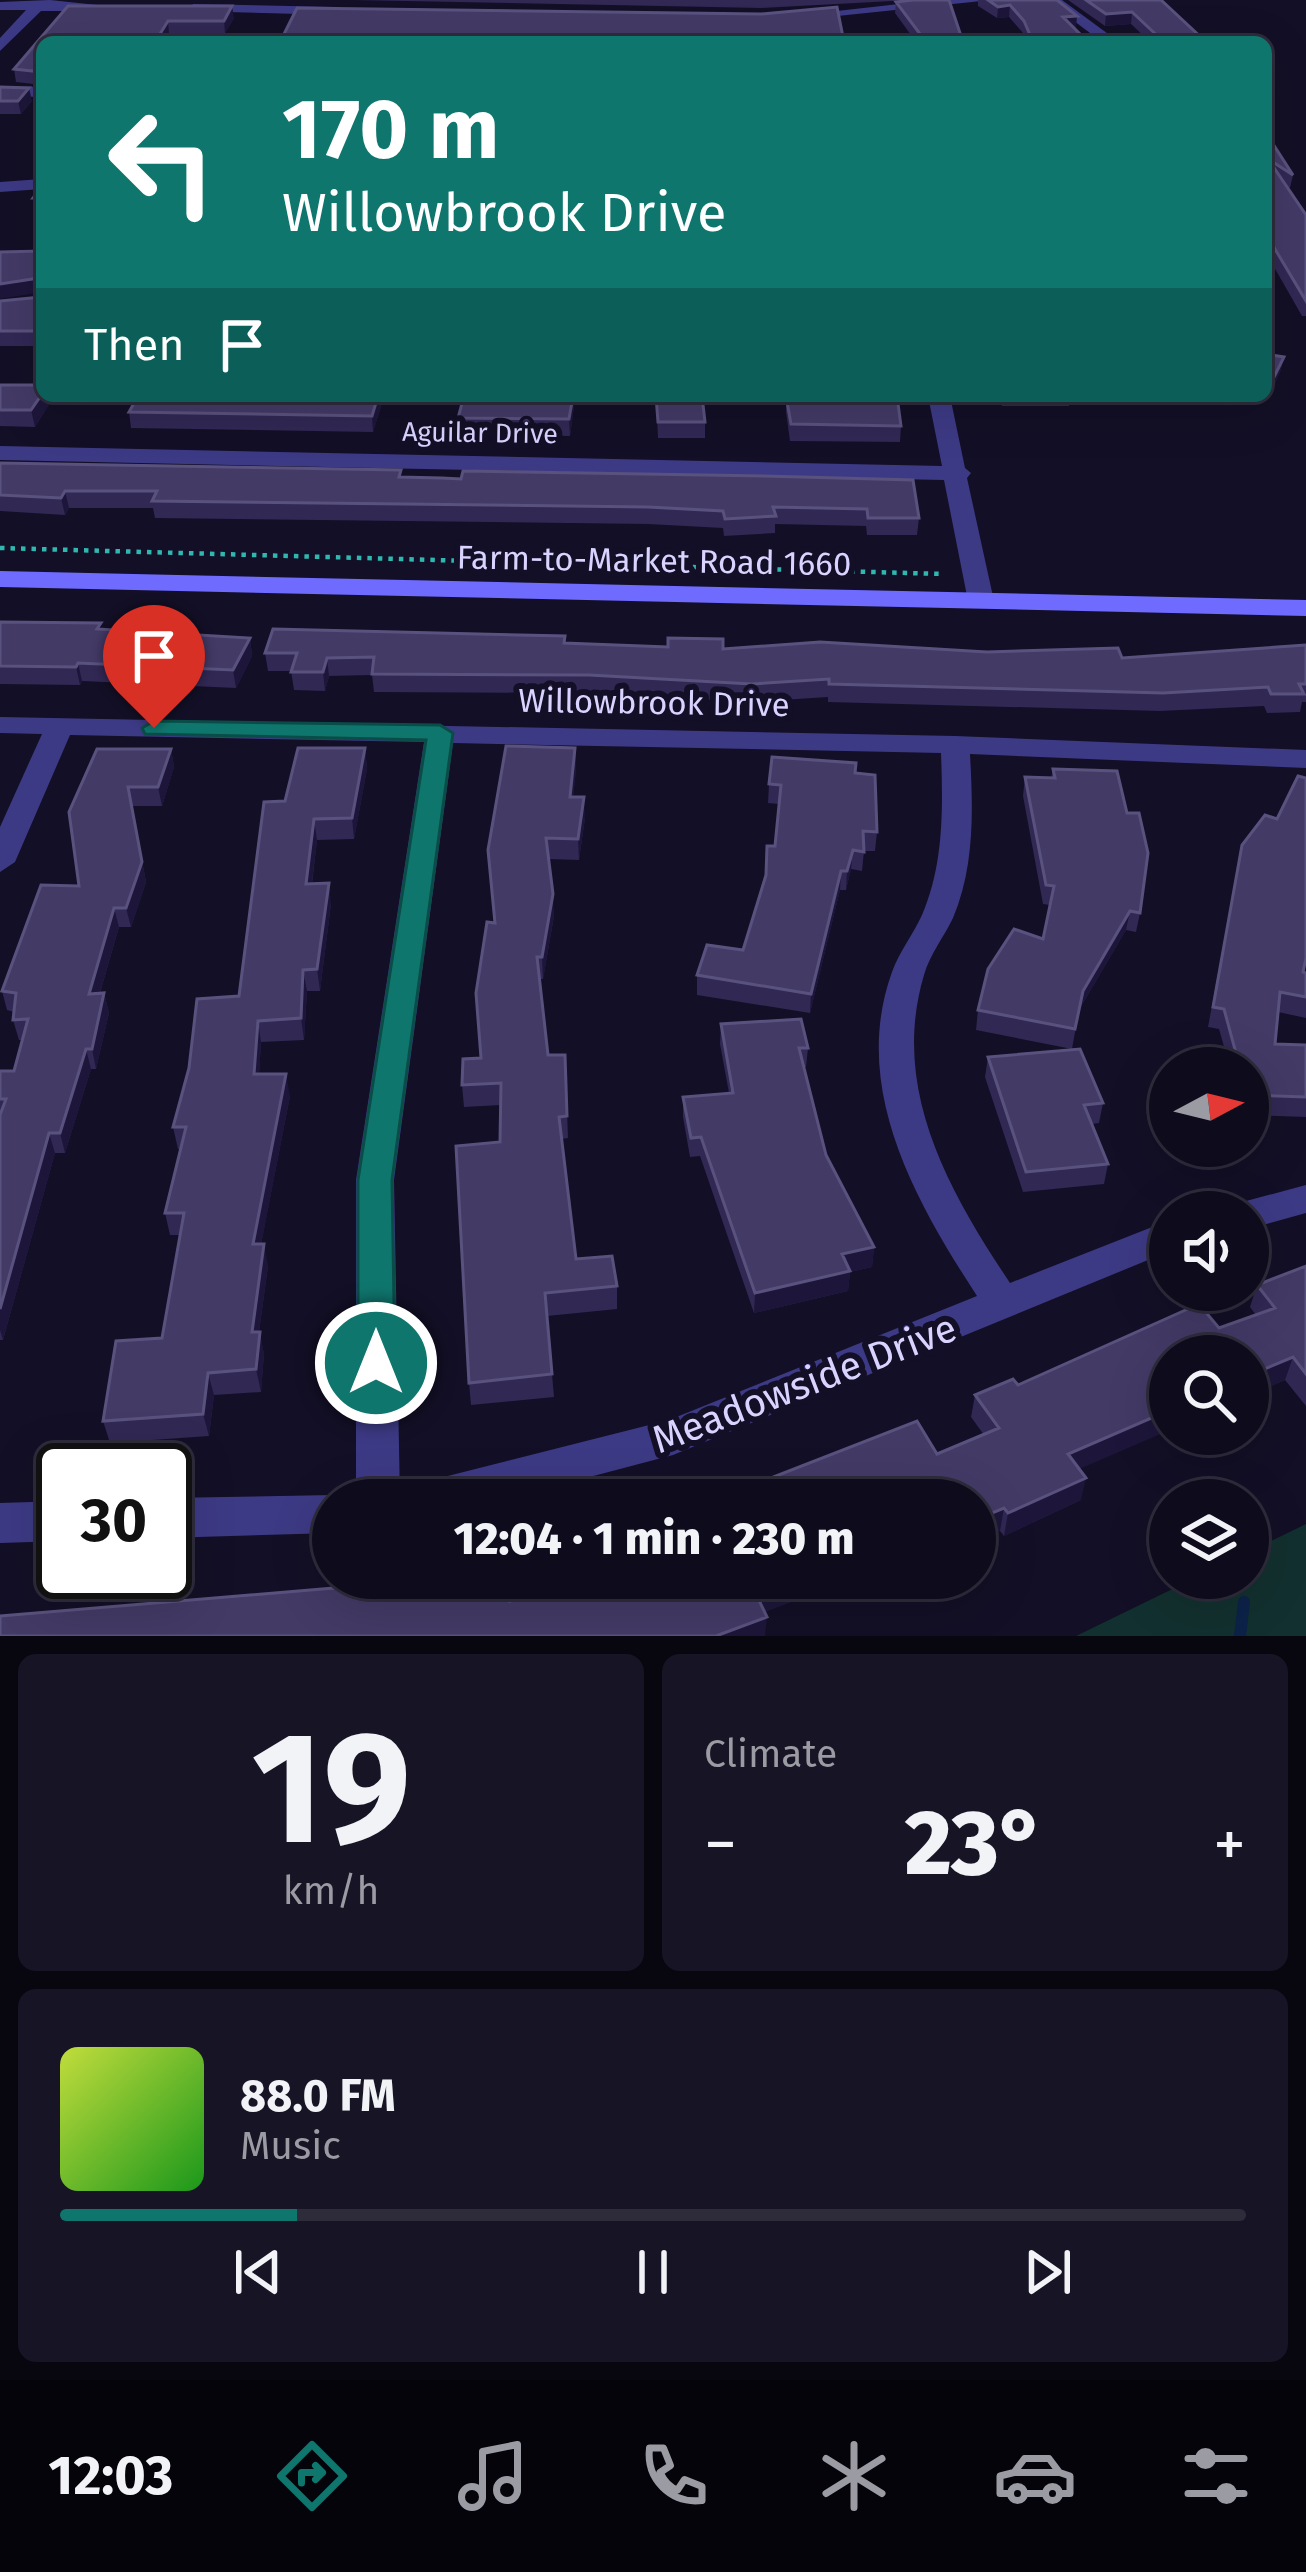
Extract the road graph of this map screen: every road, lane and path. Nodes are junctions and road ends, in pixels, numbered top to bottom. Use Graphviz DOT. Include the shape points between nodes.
graph roads {
  1 [pos="984,0"];
  2 [pos="1053,0"];
  3 [pos="40,3"];
  4 [pos="0,6"];
  5 [pos="130,8"];
  6 [pos="177,8"];
  7 [pos="364,11"];
  8 [pos="852,14"];
  9 [pos="784,16"];
  10 [pos="867,28"];
  11 [pos="1104,36"];
  12 [pos="0,47"];
  13 [pos="0,91"];
  14 [pos="36,92"];
  15 [pos="36,184"];
  16 [pos="0,187"];
  17 [pos="941,402"];
  18 [pos="0,453"];
  19 [pos="959,473"];
  20 [pos="0,548"];
  21 [pos="953,576"];
  22 [pos="0,579"];
  23 [pos="981,601"];
  24 [pos="1306,608"];
  25 [pos="0,725"];
  26 [pos="59,727"];
  27 [pos="440,733"];
  28 [pos="955,745"];
  29 [pos="1306,759"];
  30 [pos="0,862"];
  31 [pos="1306,1199"];
  32 [pos="1269,1209"];
  33 [pos="1149,1244"];
  34 [pos="1004,1306"];
  35 [pos="378,1479"];
  36 [pos="510,1479"];
  37 [pos="312,1515"];
  38 [pos="192,1518"];
  39 [pos="36,1522"];
  40 [pos="0,1523"];
  1 -- 8 [label="street"];
  2 -- 11 [label="street"];
  3 -- 4 [label="street"];
  3 -- 5 [label="street"];
  3 -- 12 [label="street"];
  6 -- 7 [label="street"];
  8 -- 9 [label="street"];
  8 -- 10 [label="street"];
  13 -- 14 [label="street"];
  15 -- 16 [label="street"];
  17 -- 19 [label="street"];
  18 -- 19 [label="street, Aguilar Drive"];
  19 -- 23 [label="street"];
  20 -- 21 [label="path"];
  22 -- 23 [label="main road, Farm-to-Market Road 1660"];
  23 -- 24 [label="main road, Farm-to-Market Road 1660"];
  25 -- 26 [label="street, Willowbrook Drive"];
  26 -- 27 [label="street, Willowbrook Drive"];
  26 -- 30 [label="street"];
  27 -- 28 [label="street, Willowbrook Drive"];
  27 -- 35 [label="street" via="375,1180"];
  28 -- 29 [label="street, Willowbrook Drive"];
  28 -- 34 [label="street" via="959,835 895,1025 897,1100 917,1162"];
  31 -- 32 [label="street"];
  33 -- 34 [label="street, Meadowside Drive"];
  34 -- 36 [label="street, Meadowside Drive" via="673,1437"];
  37 -- 38 [label="street"];
  39 -- 40 [label="street"];
}
